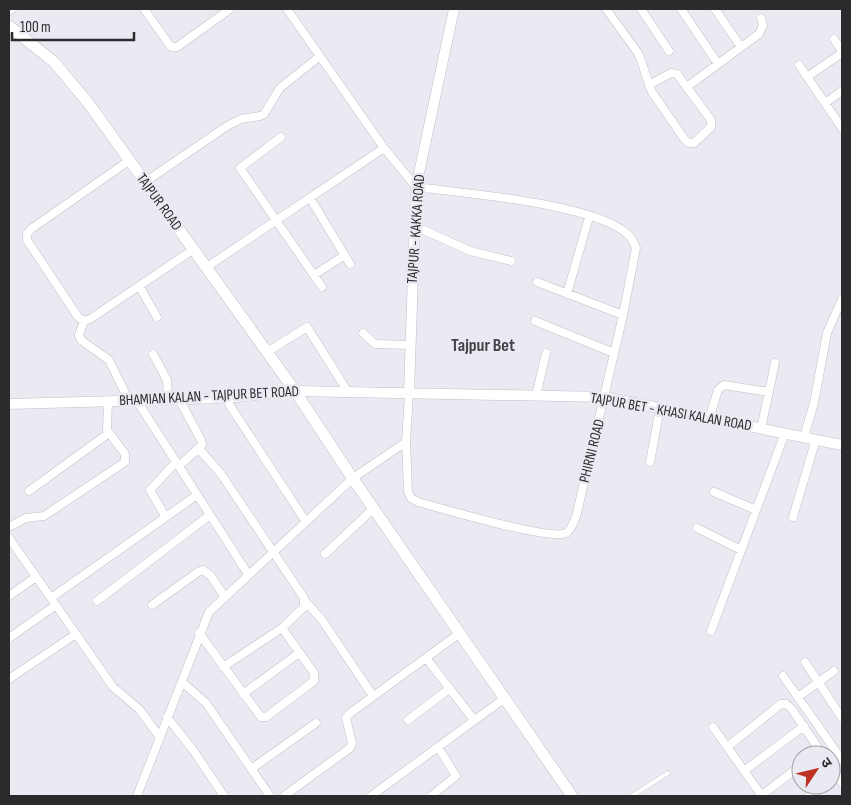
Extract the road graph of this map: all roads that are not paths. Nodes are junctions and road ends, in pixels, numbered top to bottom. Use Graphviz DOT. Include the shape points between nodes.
graph roads {
  1 [pos="12,9"];
  2 [pos="144,9"];
  3 [pos="230,9"];
  4 [pos="287,9"];
  5 [pos="454,9"];
  6 [pos="606,9"];
  7 [pos="641,9"];
  8 [pos="681,9"];
  9 [pos="715,9"];
  10 [pos="9,11"];
  11 [pos="761,18"];
  12 [pos="9,26"];
  13 [pos="834,39"];
  14 [pos="741,47"];
  15 [pos="669,51"];
  16 [pos="842,52"];
  17 [pos="320,56"];
  18 [pos="718,64"];
  19 [pos="799,65"];
  20 [pos="807,77"];
  21 [pos="649,85"];
  22 [pos="688,86"];
  23 [pos="842,91"];
  24 [pos="826,103"];
  25 [pos="842,128"];
  26 [pos="281,137"];
  27 [pos="384,148"];
  28 [pos="130,160"];
  29 [pos="145,182"];
  30 [pos="416,187"];
  31 [pos="310,198"];
  32 [pos="589,217"];
  33 [pos="276,221"];
  34 [pos="415,226"];
  35 [pos="194,249"];
  36 [pos="345,255"];
  37 [pos="511,261"];
  38 [pos="350,264"];
  39 [pos="206,267"];
  40 [pos="314,275"];
  41 [pos="537,282"];
  42 [pos="139,286"];
  43 [pos="322,287"];
  44 [pos="567,294"];
  45 [pos="842,300"];
  46 [pos="623,316"];
  47 [pos="157,317"];
  48 [pos="84,321"];
  49 [pos="535,321"];
  50 [pos="363,333"];
  51 [pos="410,345"];
  52 [pos="267,352"];
  53 [pos="546,353"];
  54 [pos="614,353"];
  55 [pos="152,354"];
  56 [pos="775,363"];
  57 [pos="295,391"];
  58 [pos="348,392"];
  59 [pos="769,392"];
  60 [pos="409,393"];
  61 [pos="536,396"];
  62 [pos="604,397"];
  63 [pos="225,398"];
  64 [pos="178,399"];
  65 [pos="168,400"];
  66 [pos="133,401"];
  67 [pos="108,402"];
  68 [pos="9,404"];
  69 [pos="660,408"];
  70 [pos="710,416"];
  71 [pos="761,428"];
  72 [pos="109,433"];
  73 [pos="785,433"];
  74 [pos="804,437"];
  75 [pos="816,439"];
  76 [pos="406,442"];
  77 [pos="842,444"];
  78 [pos="199,449"];
  79 [pos="650,462"];
  80 [pos="177,464"];
  81 [pos="353,478"];
  82 [pos="29,491"];
  83 [pos="714,492"];
  84 [pos="198,495"];
  85 [pos="374,508"];
  86 [pos="756,510"];
  87 [pos="210,515"];
  88 [pos="165,516"];
  89 [pos="793,517"];
  90 [pos="306,522"];
  91 [pos="9,527"];
  92 [pos="697,528"];
  93 [pos="9,538"];
  94 [pos="741,550"];
  95 [pos="273,552"];
  96 [pos="325,554"];
  97 [pos="248,574"];
  98 [pos="36,577"];
  99 [pos="9,596"];
  100 [pos="224,596"];
  101 [pos="51,598"];
  102 [pos="97,601"];
  103 [pos="306,602"];
  104 [pos="56,605"];
  105 [pos="152,605"];
  106 [pos="282,628"];
  107 [pos="711,631"];
  108 [pos="199,633"];
  109 [pos="460,633"];
  110 [pos="76,634"];
  111 [pos="9,638"];
  112 [pos="299,653"];
  113 [pos="426,658"];
  114 [pos="805,662"];
  115 [pos="224,667"];
  116 [pos="834,671"];
  117 [pos="783,676"];
  118 [pos="9,679"];
  119 [pos="182,682"];
  120 [pos="818,683"];
  121 [pos="449,688"];
  122 [pos="243,694"];
  123 [pos="373,696"];
  124 [pos="798,697"];
  125 [pos="505,698"];
  126 [pos="167,717"];
  127 [pos="842,718"];
  128 [pos="408,720"];
  129 [pos="474,720"];
  130 [pos="316,723"];
  131 [pos="804,726"];
  132 [pos="713,727"];
  133 [pos="159,736"];
  134 [pos="815,745"];
  135 [pos="438,747"];
  136 [pos="727,747"];
  137 [pos="842,760"];
  138 [pos="251,769"];
  139 [pos="744,771"];
  140 [pos="668,773"];
  141 [pos="791,773"];
  142 [pos="137,796"];
  143 [pos="224,796"];
  144 [pos="270,796"];
  145 [pos="284,796"];
  146 [pos="371,796"];
  147 [pos="431,796"];
  148 [pos="572,796"];
  149 [pos="632,796"];
  150 [pos="762,796"];
  1 -- 10 [label="street"];
  2 -- 3 [label="street" via="172,47 177,47"];
  4 -- 17 [label="street"];
  5 -- 30 [label="street, TAJPUR - KAKKA ROAD"];
  6 -- 21 [label="street" via="638,53"];
  7 -- 15 [label="street"];
  8 -- 18 [label="street"];
  9 -- 14 [label="street"];
  11 -- 14 [label="street" via="762,30"];
  12 -- 28 [label="main road, TAJPUR ROAD" via="54,62 90,104"];
  13 -- 16 [label="street"];
  14 -- 18 [label="street"];
  16 -- 20 [label="street"];
  17 -- 27 [label="street"];
  17 -- 29 [label="street" via="280,88 264,114 227,126"];
  18 -- 22 [label="street"];
  19 -- 20 [label="street"];
  20 -- 24 [label="street"];
  21 -- 22 [label="street" via="674,73"];
  21 -- 22 [label="street" via="689,143 694,143 712,124"];
  23 -- 24 [label="street"];
  24 -- 25 [label="street"];
  26 -- 33 [label="street" via="240,168"];
  27 -- 30 [label="street"];
  27 -- 31 [label="street"];
  28 -- 29 [label="main road, TAJPUR ROAD"];
  28 -- 48 [label="street" via="27,234 27,240 78,317"];
  29 -- 35 [label="main road, TAJPUR ROAD"];
  30 -- 32 [label="street, PHIRNI ROAD" via="540,204"];
  30 -- 34 [label="street, TAJPUR - KAKKA ROAD"];
  31 -- 33 [label="street"];
  31 -- 36 [label="street"];
  32 -- 44 [label="street"];
  32 -- 46 [label="street, PHIRNI ROAD" via="622,230 636,248"];
  33 -- 39 [label="street"];
  33 -- 40 [label="street"];
  34 -- 37 [label="street" via="470,251"];
  34 -- 51 [label="street, TAJPUR - KAKKA ROAD"];
  35 -- 39 [label="main road, TAJPUR ROAD"];
  35 -- 42 [label="street"];
  36 -- 38 [label="street"];
  36 -- 40 [label="street"];
  39 -- 52 [label="main road, TAJPUR ROAD"];
  40 -- 43 [label="street"];
  41 -- 44 [label="street"];
  42 -- 47 [label="street"];
  42 -- 48 [label="street"];
  44 -- 46 [label="street"];
  45 -- 74 [label="street" via="827,333"];
  46 -- 54 [label="street, PHIRNI ROAD"];
  48 -- 66 [label="street" via="79,335 81,340 109,360"];
  49 -- 54 [label="street"];
  50 -- 51 [label="street" via="375,344"];
  51 -- 60 [label="street, TAJPUR - KAKKA ROAD"];
  52 -- 57 [label="main road, TAJPUR ROAD"];
  52 -- 58 [label="street" via="307,327"];
  53 -- 61 [label="street"];
  54 -- 62 [label="street, PHIRNI ROAD"];
  55 -- 65 [label="street" via="166,380"];
  56 -- 59 [label="street"];
  57 -- 58 [label="street, BHAMIAN KALAN - TAJPUR BET ROAD"];
  57 -- 63 [label="street, BHAMIAN KALAN - TAJPUR BET ROAD"];
  57 -- 81 [label="main road, TAJPUR ROAD"];
  58 -- 60 [label="street, BHAMIAN KALAN - TAJPUR BET ROAD"];
  59 -- 70 [label="street" via="724,385 718,390"];
  59 -- 71 [label="street"];
  60 -- 61 [label="street, TAJPUR BET - KHASI KALAN ROAD"];
  60 -- 76 [label="street, PHIRNI ROAD"];
  61 -- 62 [label="street, TAJPUR BET - KHASI KALAN ROAD"];
  62 -- 69 [label="street, TAJPUR BET - KHASI KALAN ROAD"];
  62 -- 76 [label="street, PHIRNI ROAD" via="576,517 571,528 559,535 517,528 411,498"];
  63 -- 64 [label="street, BHAMIAN KALAN - TAJPUR BET ROAD"];
  63 -- 90 [label="street"];
  64 -- 65 [label="street, BHAMIAN KALAN - TAJPUR BET ROAD"];
  64 -- 78 [label="street" via="201,440"];
  65 -- 66 [label="street, BHAMIAN KALAN - TAJPUR BET ROAD"];
  66 -- 67 [label="street, BHAMIAN KALAN - TAJPUR BET ROAD"];
  66 -- 80 [label="street"];
  67 -- 68 [label="street, BHAMIAN KALAN - TAJPUR BET ROAD"];
  67 -- 72 [label="street" via="106,424"];
  69 -- 70 [label="street, TAJPUR BET - KHASI KALAN ROAD"];
  69 -- 79 [label="street"];
  70 -- 71 [label="street, TAJPUR BET - KHASI KALAN ROAD"];
  71 -- 73 [label="street, TAJPUR BET - KHASI KALAN ROAD"];
  72 -- 82 [label="street"];
  72 -- 91 [label="street" via="125,454 125,462 44,516 26,518"];
  73 -- 74 [label="street, TAJPUR BET - KHASI KALAN ROAD"];
  73 -- 86 [label="street"];
  74 -- 75 [label="street, TAJPUR BET - KHASI KALAN ROAD"];
  75 -- 77 [label="street, TAJPUR BET - KHASI KALAN ROAD"];
  75 -- 89 [label="street"];
  76 -- 81 [label="street"];
  78 -- 80 [label="street"];
  78 -- 95 [label="street" via="221,474"];
  80 -- 84 [label="street"];
  80 -- 88 [label="street" via="150,490"];
  81 -- 85 [label="main road, TAJPUR ROAD"];
  81 -- 90 [label="street"];
  83 -- 86 [label="street"];
  84 -- 87 [label="street"];
  84 -- 88 [label="street"];
  85 -- 96 [label="street"];
  85 -- 109 [label="main road, TAJPUR ROAD"];
  86 -- 94 [label="street"];
  87 -- 97 [label="street"];
  87 -- 102 [label="street"];
  88 -- 101 [label="street"];
  90 -- 95 [label="street"];
  92 -- 94 [label="street"];
  93 -- 98 [label="street"];
  94 -- 107 [label="street"];
  95 -- 97 [label="street"];
  95 -- 103 [label="street"];
  97 -- 100 [label="street"];
  98 -- 99 [label="street"];
  98 -- 101 [label="street"];
  100 -- 105 [label="street" via="203,570"];
  100 -- 108 [label="street" via="209,612"];
  101 -- 104 [label="street"];
  103 -- 106 [label="street"];
  103 -- 123 [label="street" via="322,620"];
  104 -- 110 [label="street"];
  104 -- 111 [label="street"];
  106 -- 112 [label="street"];
  106 -- 115 [label="street"];
  108 -- 115 [label="street"];
  108 -- 119 [label="street"];
  109 -- 113 [label="street"];
  109 -- 125 [label="main road, TAJPUR ROAD"];
  110 -- 118 [label="street"];
  110 -- 133 [label="street" via="114,687 139,709"];
  112 -- 122 [label="street"];
  112 -- 122 [label="street" via="314,673 314,681 266,717 258,715"];
  113 -- 121 [label="street"];
  113 -- 123 [label="street"];
  114 -- 120 [label="street"];
  115 -- 122 [label="street"];
  116 -- 120 [label="street"];
  117 -- 124 [label="street"];
  119 -- 126 [label="street"];
  119 -- 138 [label="street" via="206,703"];
  120 -- 124 [label="street"];
  120 -- 127 [label="street"];
  121 -- 128 [label="street"];
  121 -- 129 [label="street"];
  123 -- 145 [label="street" via="346,718 352,743 347,752"];
  124 -- 137 [label="street"];
  125 -- 129 [label="street"];
  125 -- 148 [label="main road, TAJPUR ROAD"];
  126 -- 133 [label="street"];
  126 -- 143 [label="street"];
  129 -- 135 [label="street"];
  130 -- 138 [label="street"];
  131 -- 134 [label="street"];
  131 -- 136 [label="street" via="789,705 783,704"];
  131 -- 139 [label="street"];
  132 -- 136 [label="street"];
  133 -- 142 [label="street"];
  135 -- 146 [label="street"];
  135 -- 147 [label="street" via="456,776"];
  136 -- 139 [label="street"];
  138 -- 144 [label="street"];
  139 -- 150 [label="street"];
  140 -- 149 [label="lane"];
  141 -- 150 [label="street"];
}
